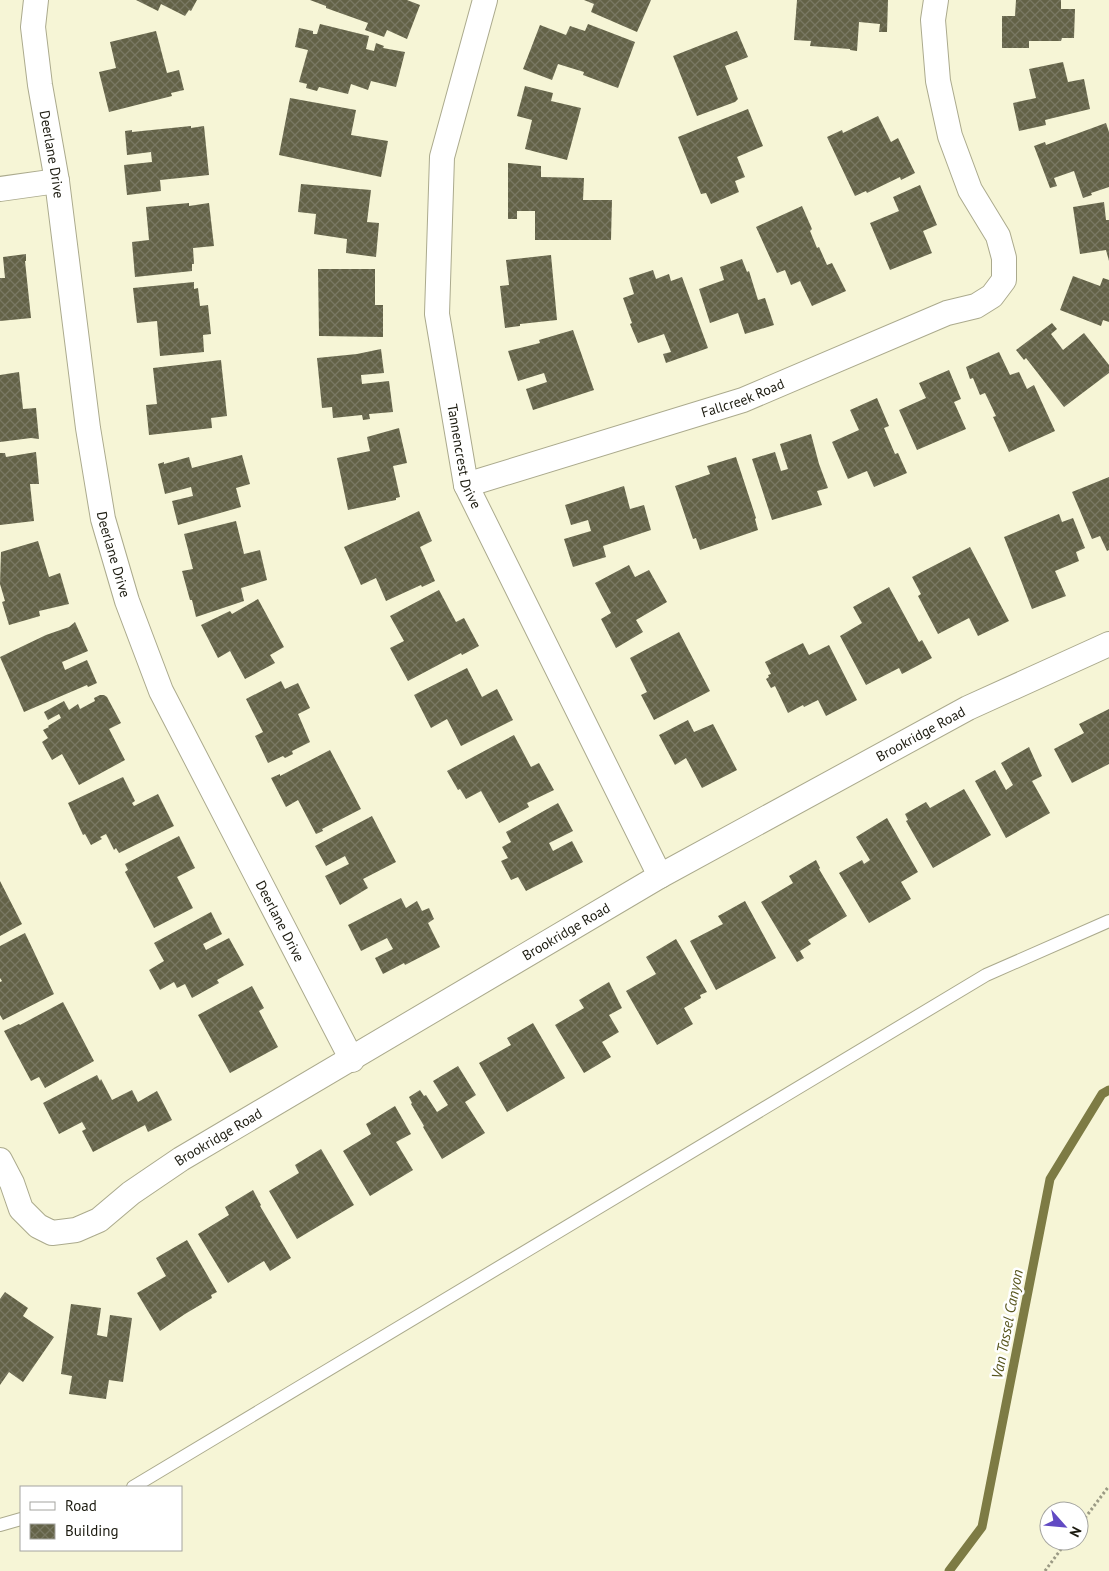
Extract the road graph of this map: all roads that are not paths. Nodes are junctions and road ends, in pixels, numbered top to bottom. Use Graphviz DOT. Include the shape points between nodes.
graph roads {
  1 [pos="36,0"];
  2 [pos="485,0"];
  3 [pos="936,0"];
  4 [pos="56,181"];
  5 [pos="0,189"];
  6 [pos="466,485"];
  7 [pos="1109,644"];
  8 [pos="660,876"];
  9 [pos="1109,921"];
  10 [pos="352,1060"];
  11 [pos="0,1160"];
  12 [pos="135,1486"];
  13 [pos="20,1519"];
  14 [pos="0,1525"];
  1 -- 4 [label="street, Deerlane Drive" via="33,27"];
  2 -- 6 [label="street, Tannencrest Drive" via="442,157 437,314"];
  3 -- 6 [label="street, Fallcreek Road" via="933,20 938,82 950,136 970,190 998,236 1004,258 1004,280 992,296 976,306 947,313 743,400"];
  4 -- 5 [label="street"];
  4 -- 10 [label="street, Deerlane Drive" via="103,520 127,601 161,691"];
  6 -- 8 [label="street, Tannencrest Drive"];
  7 -- 8 [label="street, Brookridge Road" via="968,708"];
  8 -- 10 [label="street, Brookridge Road"];
  9 -- 12 [label="lane" via="986,975"];
  10 -- 11 [label="street, Brookridge Road" via="181,1159 131,1193 99,1220 76,1230 52,1233 38,1226 21,1209"];
  13 -- 14 [label="lane"];
}
